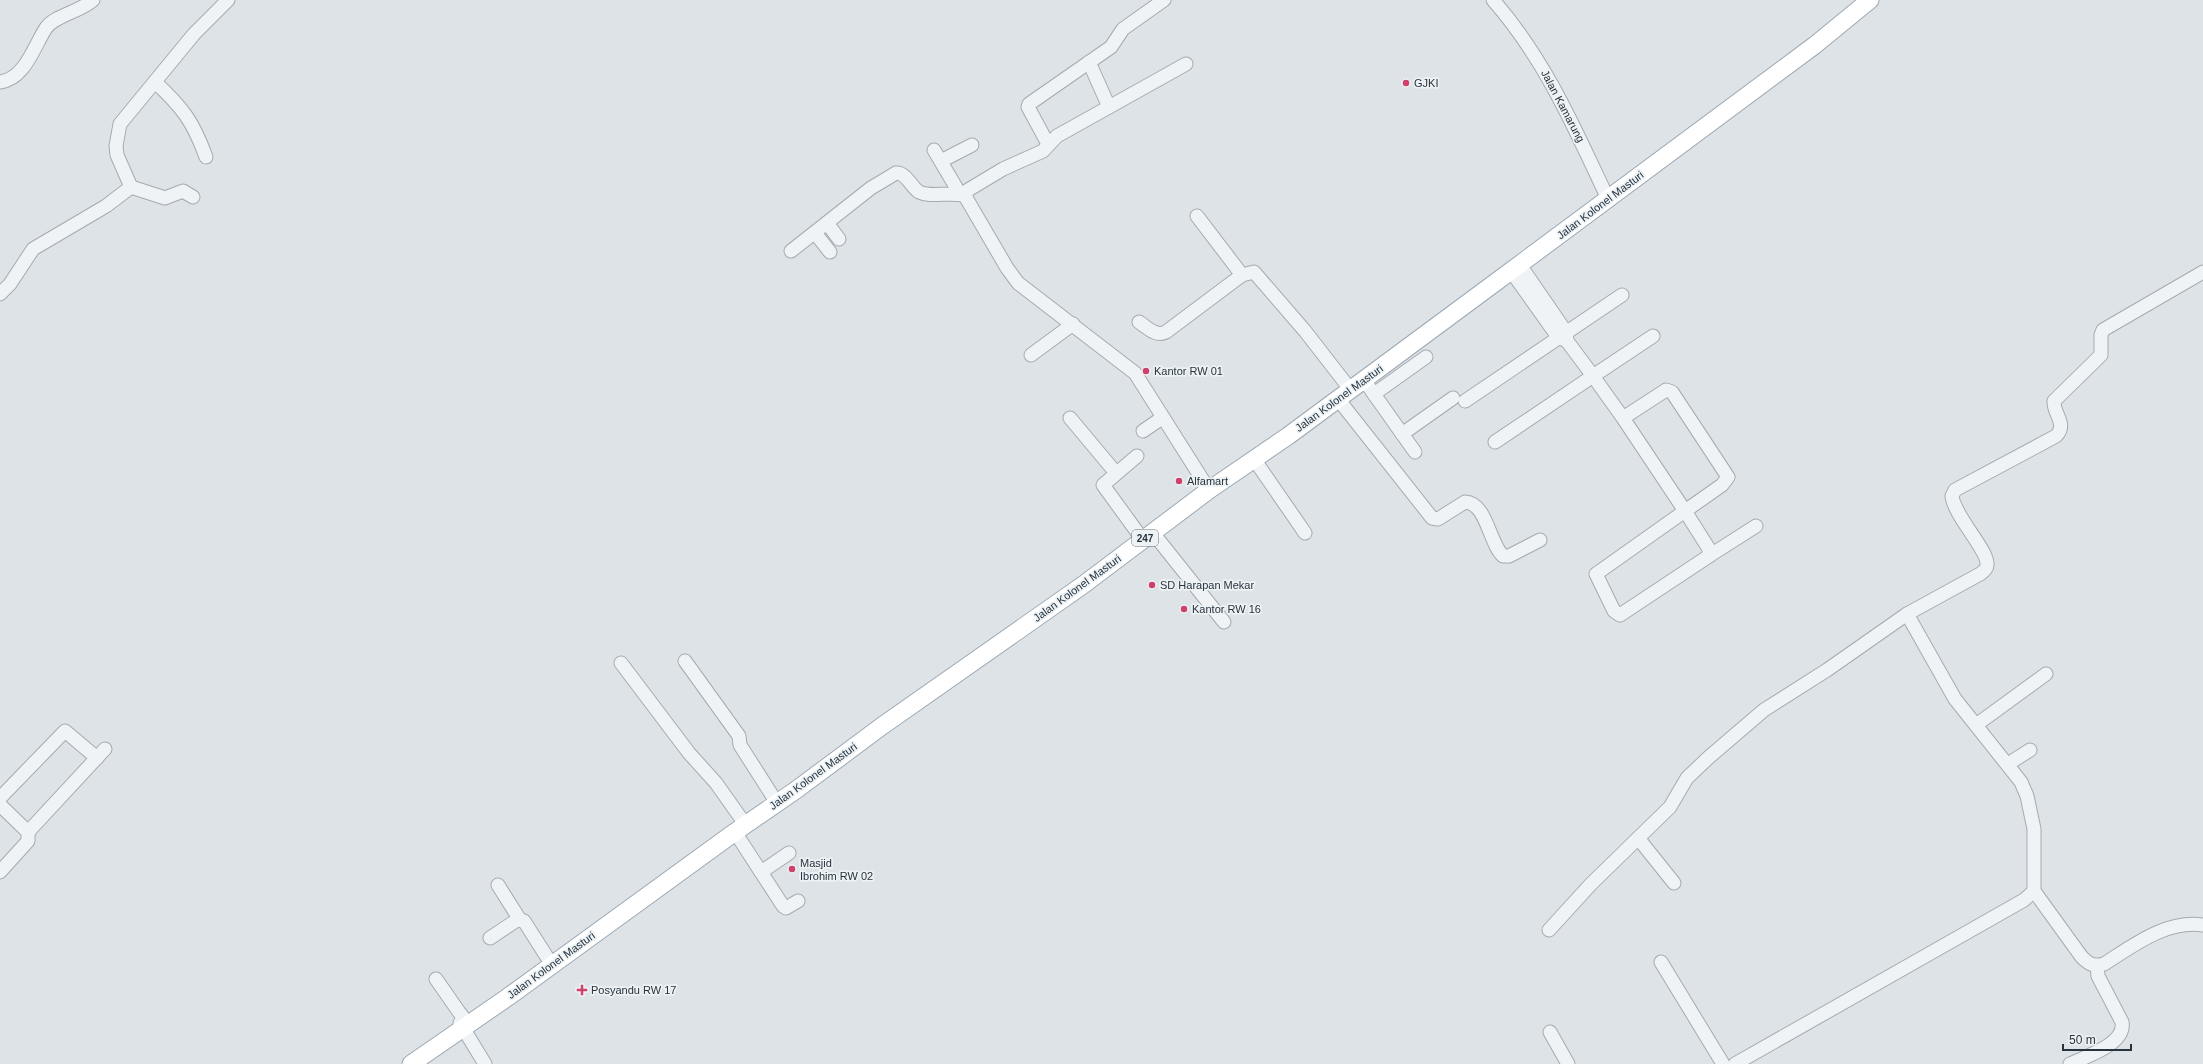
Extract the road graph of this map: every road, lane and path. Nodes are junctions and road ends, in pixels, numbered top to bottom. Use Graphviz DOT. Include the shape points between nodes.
graph roads {
  1 [pos="93,0"];
  2 [pos="228,0"];
  3 [pos="1164,0"];
  4 [pos="1493,0"];
  5 [pos="1870,0"];
  6 [pos="1089,62"];
  7 [pos="1186,64"];
  8 [pos="0,82"];
  9 [pos="155,82"];
  10 [pos="1109,107"];
  11 [pos="1048,144"];
  12 [pos="972,145"];
  13 [pos="206,157"];
  14 [pos="131,188"];
  15 [pos="963,195"];
  16 [pos="193,197"];
  17 [pos="1608,199"];
  18 [pos="1197,216"];
  19 [pos="827,223"];
  20 [pos="815,233"];
  21 [pos="839,239"];
  22 [pos="791,251"];
  23 [pos="830,252"];
  24 [pos="1516,268"];
  25 [pos="2203,272"];
  26 [pos="1242,275"];
  27 [pos="0,294"];
  28 [pos="1622,295"];
  29 [pos="1139,322"];
  30 [pos="1073,324"];
  31 [pos="1653,336"];
  32 [pos="1564,337"];
  33 [pos="1031,356"];
  34 [pos="1426,357"];
  35 [pos="1593,376"];
  36 [pos="1368,377"];
  37 [pos="1378,391"];
  38 [pos="1344,394"];
  39 [pos="1070,418"];
  40 [pos="1162,418"];
  41 [pos="1623,418"];
  42 [pos="1143,431"];
  43 [pos="1402,434"];
  44 [pos="1495,442"];
  45 [pos="1415,452"];
  46 [pos="1137,456"];
  47 [pos="1254,459"];
  48 [pos="1116,473"];
  49 [pos="1209,490"];
  50 [pos="1685,512"];
  51 [pos="1756,526"];
  52 [pos="1305,533"];
  53 [pos="1148,536"];
  54 [pos="1540,540"];
  55 [pos="1709,556"];
  56 [pos="1907,614"];
  57 [pos="1224,622"];
  58 [pos="685,661"];
  59 [pos="622,663"];
  60 [pos="2046,674"];
  61 [pos="1976,725"];
  62 [pos="2030,750"];
  63 [pos="2008,764"];
  64 [pos="0,798"];
  65 [pos="777,803"];
  66 [pos="0,805"];
  67 [pos="740,828"];
  68 [pos="28,832"];
  69 [pos="1638,838"];
  70 [pos="789,853"];
  71 [pos="0,872"];
  72 [pos="761,872"];
  73 [pos="1674,883"];
  74 [pos="498,885"];
  75 [pos="2034,891"];
  76 [pos="798,900"];
  77 [pos="520,920"];
  78 [pos="2203,925"];
  79 [pos="1549,930"];
  80 [pos="490,938"];
  81 [pos="1661,962"];
  82 [pos="552,965"];
  83 [pos="2097,966"];
  84 [pos="436,978"];
  85 [pos="462,1028"];
  86 [pos="1550,1032"];
  87 [pos="411,1064"];
  88 [pos="485,1064"];
  89 [pos="1568,1064"];
  90 [pos="1723,1064"];
  91 [pos="1735,1064"];
  92 [pos="2070,1064"];
  1 -- 8 [label="street" via="80,10 50,23 24,66 13,78"];
  2 -- 9 [label="street" via="194,34"];
  3 -- 6 [label="street" via="1123,29 1111,47"];
  4 -- 17 [label="street, Jalan Kamarung" via="1550,78"];
  5 -- 17 [label="main road, Jalan Kolonel Masturi / 247" via="1815,45"];
  6 -- 10 [label="street"];
  6 -- 11 [label="street" via="1029,104 1028,107"];
  7 -- 10 [label="street"];
  9 -- 13 [label="street" via="190,120"];
  9 -- 14 [label="street" via="117,129 117,155"];
  10 -- 11 [label="street" via="1056,136"];
  11 -- 15 [label="street" via="1043,151 1003,169"];
  12 -- 15 [label="street" via="938,156"];
  14 -- 16 [label="street" via="165,198 183,191"];
  14 -- 27 [label="street" via="106,206 33,249 10,284"];
  15 -- 19 [label="street" via="923,193 896,173"];
  15 -- 30 [label="street" via="1018,283"];
  17 -- 24 [label="main road, Jalan Kolonel Masturi / 247"];
  18 -- 26 [label="street"];
  19 -- 20 [label="street"];
  19 -- 21 [label="street"];
  20 -- 22 [label="street"];
  20 -- 23 [label="street"];
  24 -- 32 [label="street"];
  24 -- 36 [label="main road, Jalan Kolonel Masturi / 247"];
  25 -- 56 [label="street" via="2103,330 2101,355 2054,401 2061,422 2061,428 2056,436 1955,490 1952,502 1964,525 1984,553 1987,567 1980,574"];
  26 -- 29 [label="street" via="1160,335"];
  26 -- 38 [label="street" via="1254,272 1261,277"];
  28 -- 32 [label="street"];
  30 -- 33 [label="street"];
  30 -- 40 [label="street" via="1135,373"];
  31 -- 35 [label="street"];
  32 -- 35 [label="street"];
  32 -- 43 [label="street"];
  34 -- 37 [label="street"];
  35 -- 41 [label="street"];
  35 -- 44 [label="street"];
  36 -- 37 [label="street"];
  36 -- 38 [label="main road, Jalan Kolonel Masturi / 247"];
  37 -- 43 [label="street"];
  38 -- 47 [label="main road, Jalan Kolonel Masturi / 247"];
  38 -- 54 [label="street" via="1432,518 1438,519 1465,502 1473,504 1480,511 1503,556 1509,556"];
  39 -- 48 [label="street"];
  40 -- 42 [label="street"];
  40 -- 49 [label="street"];
  41 -- 50 [label="street"];
  41 -- 50 [label="street" via="1669,390 1727,474 1727,481"];
  43 -- 45 [label="street"];
  46 -- 48 [label="street"];
  47 -- 49 [label="main road, Jalan Kolonel Masturi / 247"];
  47 -- 52 [label="street"];
  48 -- 53 [label="street" via="1103,485"];
  49 -- 53 [label="main road, Jalan Kolonel Masturi / 247"];
  50 -- 55 [label="street" via="1709,549"];
  50 -- 55 [label="street" via="1597,572 1597,579 1614,611 1618,615 1623,615"];
  51 -- 55 [label="street"];
  53 -- 57 [label="street"];
  53 -- 65 [label="main road, Jalan Kolonel Masturi / 247"];
  56 -- 61 [label="street" via="1947,688"];
  56 -- 69 [label="street" via="1764,710 1687,778 1670,807"];
  58 -- 65 [label="street" via="739,736 740,745"];
  59 -- 67 [label="street" via="716,783"];
  60 -- 61 [label="street"];
  61 -- 63 [label="street"];
  62 -- 63 [label="street"];
  63 -- 75 [label="street" via="2021,782 2031,812 2034,829"];
  64 -- 68 [label="street" via="65,731 101,753"];
  65 -- 67 [label="main road, Jalan Kolonel Masturi / 247"];
  66 -- 68 [label="street"];
  67 -- 72 [label="street"];
  67 -- 82 [label="main road, Jalan Kolonel Masturi / 247"];
  68 -- 71 [label="street" via="28,841"];
  69 -- 73 [label="street"];
  69 -- 79 [label="street"];
  70 -- 72 [label="street"];
  72 -- 76 [label="street" via="783,906 786,908"];
  74 -- 77 [label="street"];
  75 -- 83 [label="street" via="2081,956 2089,964"];
  75 -- 91 [label="street" via="2024,900"];
  77 -- 80 [label="street"];
  77 -- 82 [label="street" via="524,921"];
  78 -- 83 [label="street" via="2175,926 2146,937"];
  81 -- 90 [label="street"];
  82 -- 85 [label="main road, Jalan Kolonel Masturi / 247"];
  83 -- 92 [label="street" via="2098,976 2124,1029 2114,1042"];
  84 -- 85 [label="street" via="463,1017 460,1024"];
  85 -- 87 [label="main road, Jalan Kolonel Masturi / 247"];
  85 -- 88 [label="street"];
  86 -- 89 [label="street"];
}
